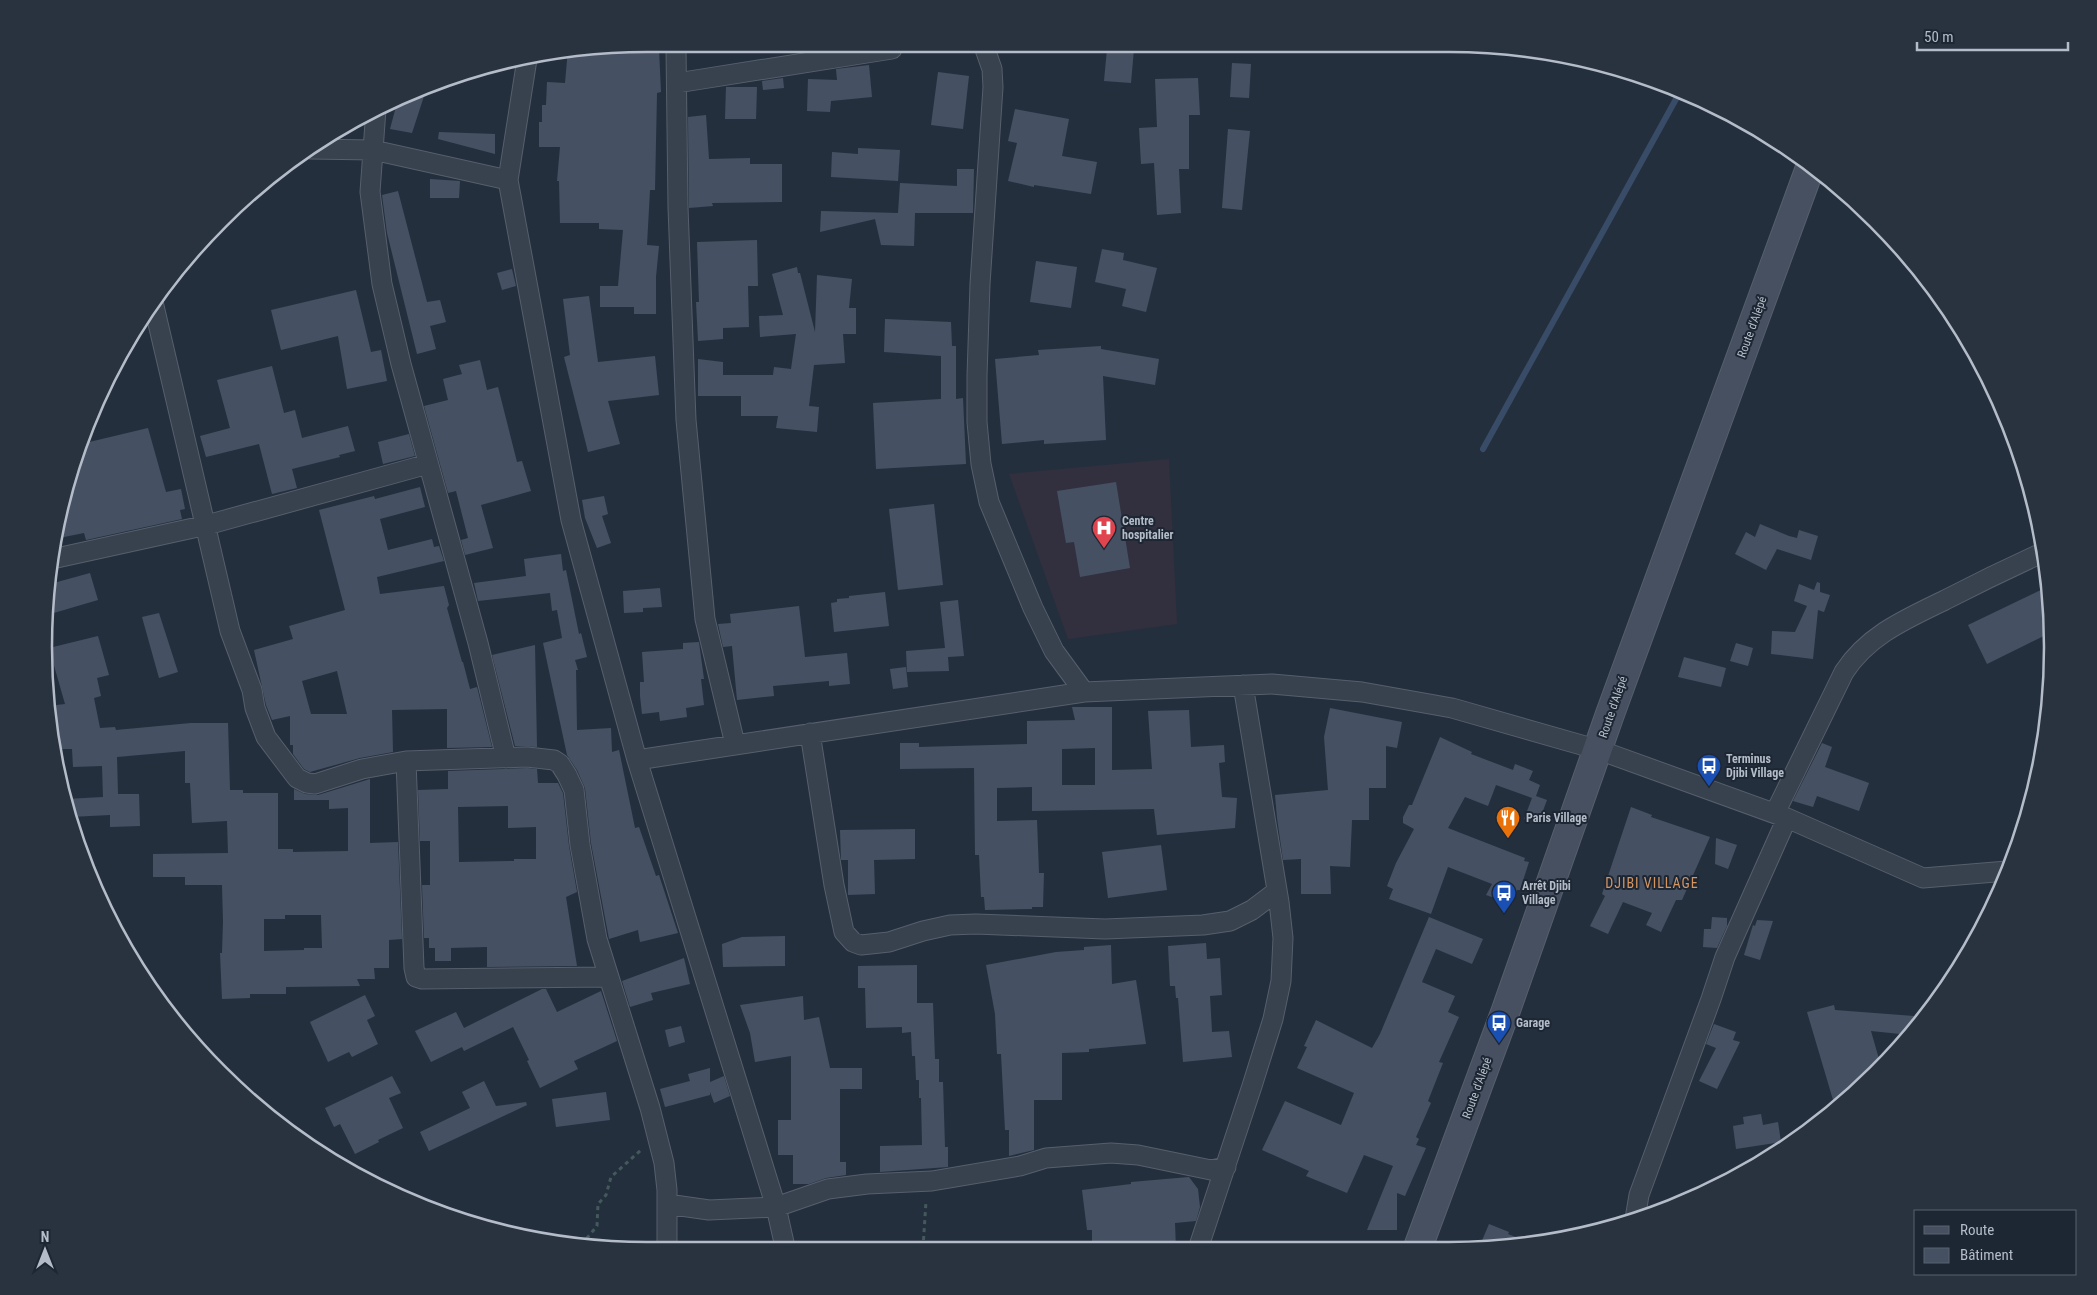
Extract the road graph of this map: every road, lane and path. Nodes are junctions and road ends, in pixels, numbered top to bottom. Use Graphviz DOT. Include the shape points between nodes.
graph roads {
  1 [pos="676,52"];
  2 [pos="874,52"];
  3 [pos="986,52"];
  4 [pos="526,65"];
  5 [pos="677,84"];
  6 [pos="375,119"];
  7 [pos="322,150"];
  8 [pos="373,150"];
  9 [pos="1808,172"];
  10 [pos="508,180"];
  11 [pos="156,313"];
  12 [pos="428,464"];
  13 [pos="207,525"];
  14 [pos="2037,555"];
  15 [pos="60,557"];
  16 [pos="1243,685"];
  17 [pos="1084,692"];
  18 [pos="810,733"];
  19 [pos="735,744"];
  20 [pos="1598,750"];
  21 [pos="506,758"];
  22 [pos="637,760"];
  23 [pos="406,761"];
  24 [pos="1781,816"];
  25 [pos="2000,872"];
  26 [pos="1277,892"];
  27 [pos="608,977"];
  28 [pos="657,1134"];
  29 [pos="1226,1167"];
  30 [pos="932,1181"];
  31 [pos="667,1204"];
  32 [pos="776,1207"];
  33 [pos="1636,1212"];
  34 [pos="587,1239"];
  35 [pos="667,1242"];
  36 [pos="784,1242"];
  37 [pos="923,1242"];
  38 [pos="1200,1242"];
  39 [pos="1420,1242"];
  1 -- 5 [label="street"];
  2 -- 5 [label="street"];
  3 -- 17 [label="street" via="992,69 993,87 977,376 976,422 981,464 989,502 1033,608 1054,651"];
  4 -- 10 [label="street"];
  5 -- 19 [label="street" via="686,420 705,619"];
  6 -- 8 [label="street"];
  7 -- 8 [label="street"];
  8 -- 10 [label="street"];
  8 -- 12 [label="street" via="370,192 382,284"];
  9 -- 20 [label="main road, Route d'Alépé"];
  10 -- 22 [label="street" via="571,520"];
  11 -- 13 [label="street"];
  12 -- 13 [label="street"];
  12 -- 21 [label="street"];
  13 -- 15 [label="street"];
  13 -- 23 [label="street" via="230,631 252,690 255,708 266,737 297,778 315,784 362,769"];
  14 -- 24 [label="street" via="1884,631 1854,657 1844,672"];
  16 -- 17 [label="street"];
  16 -- 20 [label="street" via="1272,684 1362,692 1452,708"];
  16 -- 26 [label="street"];
  17 -- 18 [label="street"];
  18 -- 19 [label="street"];
  18 -- 26 [label="street" via="844,932 861,945 889,942 950,925 1105,929 1202,925 1230,921"];
  19 -- 22 [label="street"];
  20 -- 24 [label="street"];
  20 -- 39 [label="main road, Route d'Alépé"];
  21 -- 23 [label="street"];
  21 -- 27 [label="street" via="554,760 567,774 574,790 589,897"];
  22 -- 32 [label="street"];
  23 -- 27 [label="street" via="416,977"];
  24 -- 25 [label="street" via="1923,878"];
  24 -- 33 [label="street" via="1725,956"];
  26 -- 29 [label="street" via="1284,938 1281,981 1273,1019"];
  27 -- 28 [label="street"];
  28 -- 31 [label="street" via="664,1163"];
  28 -- 34 [label="path" via="611,1177 606,1195 598,1204 597,1226"];
  29 -- 30 [label="street" via="1211,1170 1138,1155 1111,1153 1046,1158 1020,1166"];
  29 -- 38 [label="street"];
  30 -- 32 [label="street" via="828,1189"];
  30 -- 37 [label="path" via="925,1205"];
  31 -- 32 [label="street" via="709,1210"];
  31 -- 35 [label="street"];
  32 -- 36 [label="street"];
}
